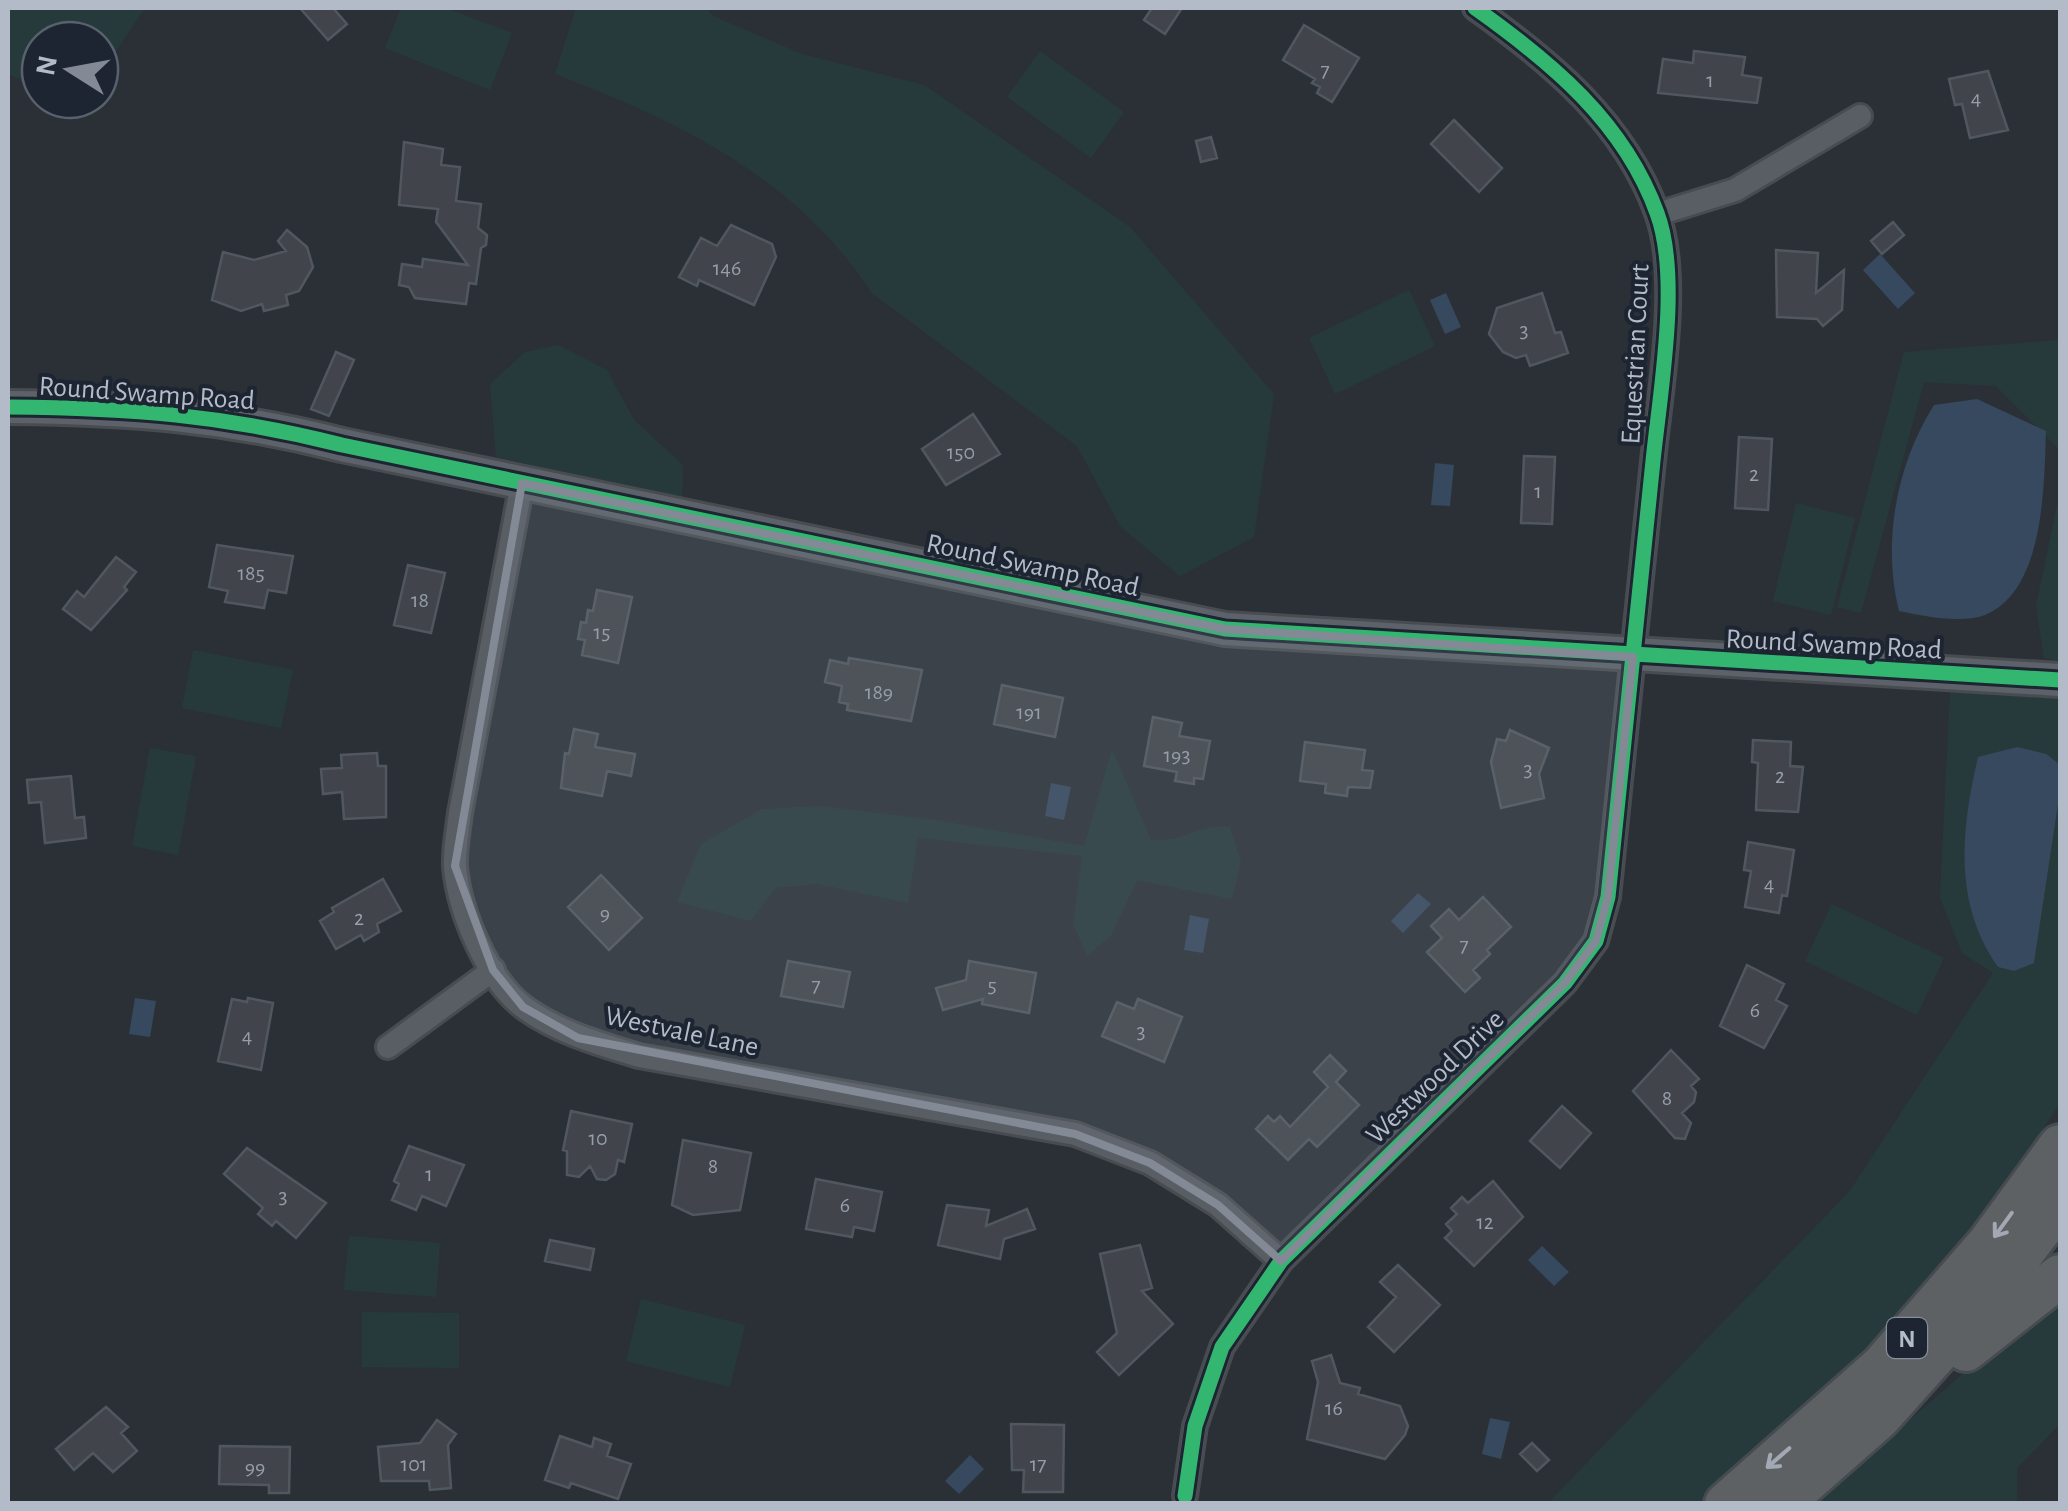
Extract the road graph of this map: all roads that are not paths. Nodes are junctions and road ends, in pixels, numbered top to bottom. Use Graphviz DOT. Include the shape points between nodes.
graph roads {
  1 [pos="1474,8"];
  2 [pos="1860,116"];
  3 [pos="1658,214"];
  4 [pos="8,407"];
  5 [pos="522,483"];
  6 [pos="1633,658"];
  7 [pos="2060,680"];
  8 [pos="493,970"];
  9 [pos="388,1048"];
  10 [pos="2060,1146"];
  11 [pos="2060,1204"];
  12 [pos="1281,1260"];
  13 [pos="2060,1276"];
  14 [pos="1879,1418"];
  15 [pos="1185,1496"];
  16 [pos="1726,1504"];
  17 [pos="1782,1504"];
  1 -- 3 [label="street, Equestrian Court" via="1551,65 1601,115 1635,164"];
  2 -- 3 [label="street" via="1734,190"];
  3 -- 6 [label="street, Equestrian Court" via="1665,242 1666,336"];
  4 -- 5 [label="street, Round Swamp Road" via="254,422"];
  5 -- 6 [label="street, Round Swamp Road" via="1225,629"];
  5 -- 8 [label="street, Westvale Lane" via="455,866 466,912"];
  6 -- 7 [label="street, Round Swamp Road"];
  6 -- 12 [label="street, Westwood Drive" via="1608,898 1596,941 1565,983"];
  8 -- 9 [label="street"];
  8 -- 12 [label="street, Westvale Lane" via="524,1007 578,1038 640,1056 1075,1134 1150,1163 1203,1195"];
  10 -- 16 [label="highway, N, one-way" via="1989,1244 1882,1366"];
  11 -- 14 [label="highway, N" via="1993,1291"];
  12 -- 15 [label="street, Westwood Drive" via="1222,1347 1194,1426"];
  13 -- 14 [label="highway"];
  14 -- 17 [label="highway, N"];
}
